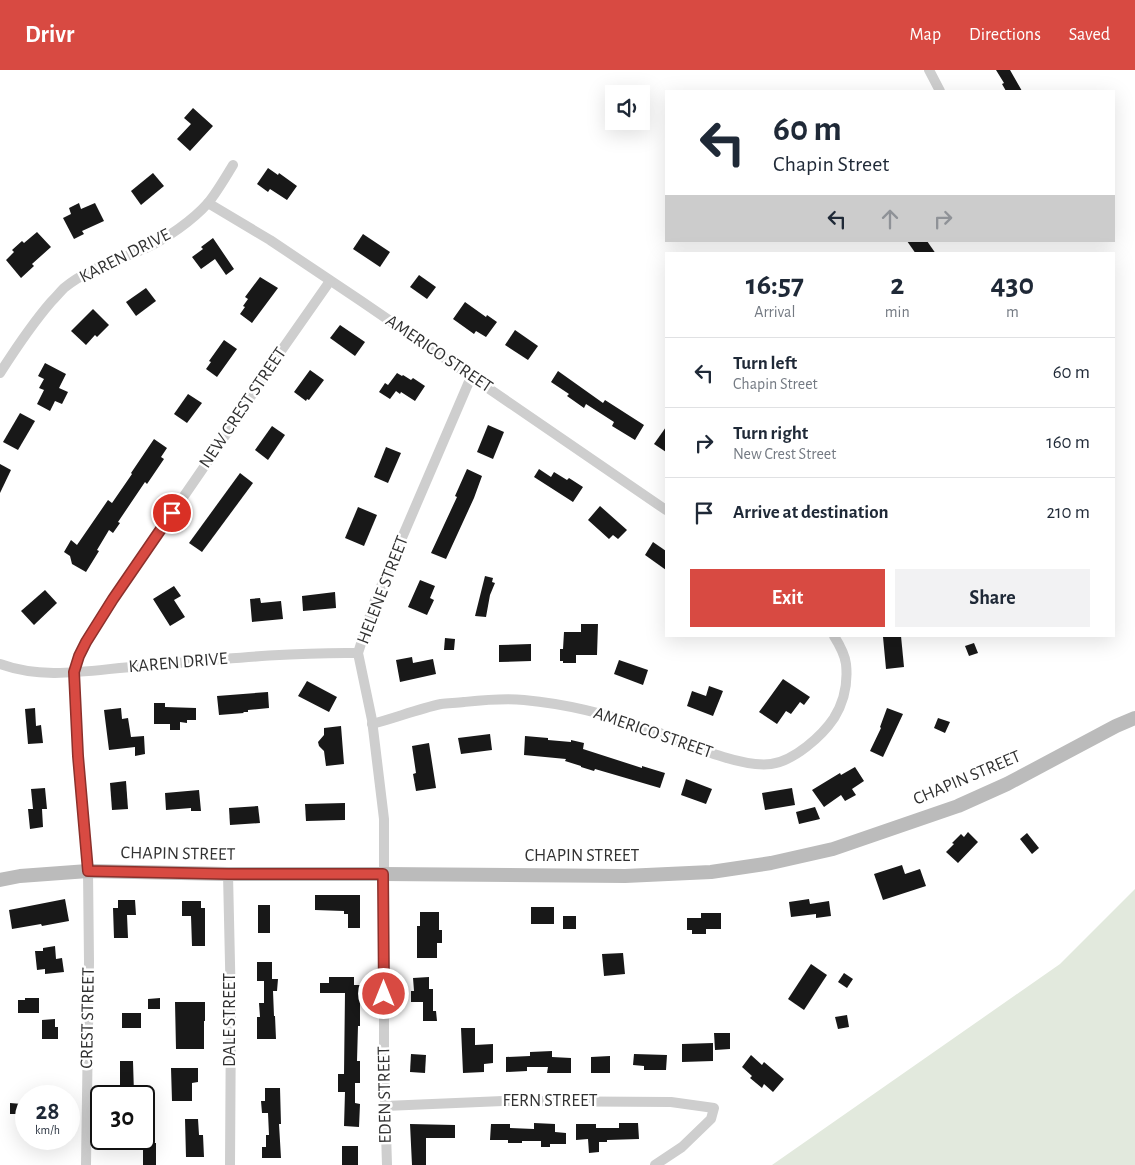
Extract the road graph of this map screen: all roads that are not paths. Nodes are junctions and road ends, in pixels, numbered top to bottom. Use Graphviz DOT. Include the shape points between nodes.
graph roads {
  1 [pos="929,70"];
  2 [pos="939,90"];
  3 [pos="233,165"];
  4 [pos="208,203"];
  5 [pos="330,281"];
  6 [pos="0,372"];
  7 [pos="472,376"];
  8 [pos="665,509"];
  9 [pos="834,637"];
  10 [pos="358,653"];
  11 [pos="0,664"];
  12 [pos="74,672"];
  13 [pos="1135,718"];
  14 [pos="372,724"];
  15 [pos="88,871"];
  16 [pos="228,874"];
  17 [pos="383,874"];
  18 [pos="0,880"];
  19 [pos="385,1106"];
  20 [pos="86,1165"];
  21 [pos="230,1165"];
  22 [pos="387,1165"];
  23 [pos="654,1165"];
  1 -- 2 [label="street"];
  3 -- 4 [label="street, KAREN DRIVE"];
  4 -- 5 [label="street, AMERICO STREET"];
  4 -- 6 [label="street, KAREN DRIVE" via="165,238 64,288 24,336"];
  5 -- 7 [label="street, AMERICO STREET"];
  5 -- 12 [label="street, NEW CREST STREET" via="100,618"];
  7 -- 8 [label="street, AMERICO STREET"];
  7 -- 10 [label="street, HELENE STREET" via="374,603"];
  9 -- 14 [label="street, AMERICO STREET" via="846,662 845,692 839,709 830,724 802,750 772,764 755,764 726,757 595,712 524,700 498,698 441,704"];
  10 -- 12 [label="street, KAREN DRIVE" via="236,658"];
  10 -- 14 [label="street, HELENE STREET"];
  11 -- 12 [label="street, KAREN DRIVE" via="32,672"];
  12 -- 15 [label="street, NEW CREST STREET"];
  13 -- 17 [label="main road, CHAPIN STREET" via="958,806 833,850 771,864 711,872 625,876"];
  14 -- 17 [label="street, HELENE STREET" via="384,819"];
  15 -- 16 [label="main road, CHAPIN STREET"];
  15 -- 18 [label="main road, CHAPIN STREET"];
  15 -- 20 [label="street, CREST STREET"];
  16 -- 17 [label="main road, CHAPIN STREET"];
  16 -- 21 [label="street, DALE STREET"];
  17 -- 19 [label="street, EDEN STREET"];
  19 -- 22 [label="street, EDEN STREET"];
  19 -- 23 [label="street, FERN STREET" via="503,1101 671,1102 714,1108 710,1119 682,1147"];
}
